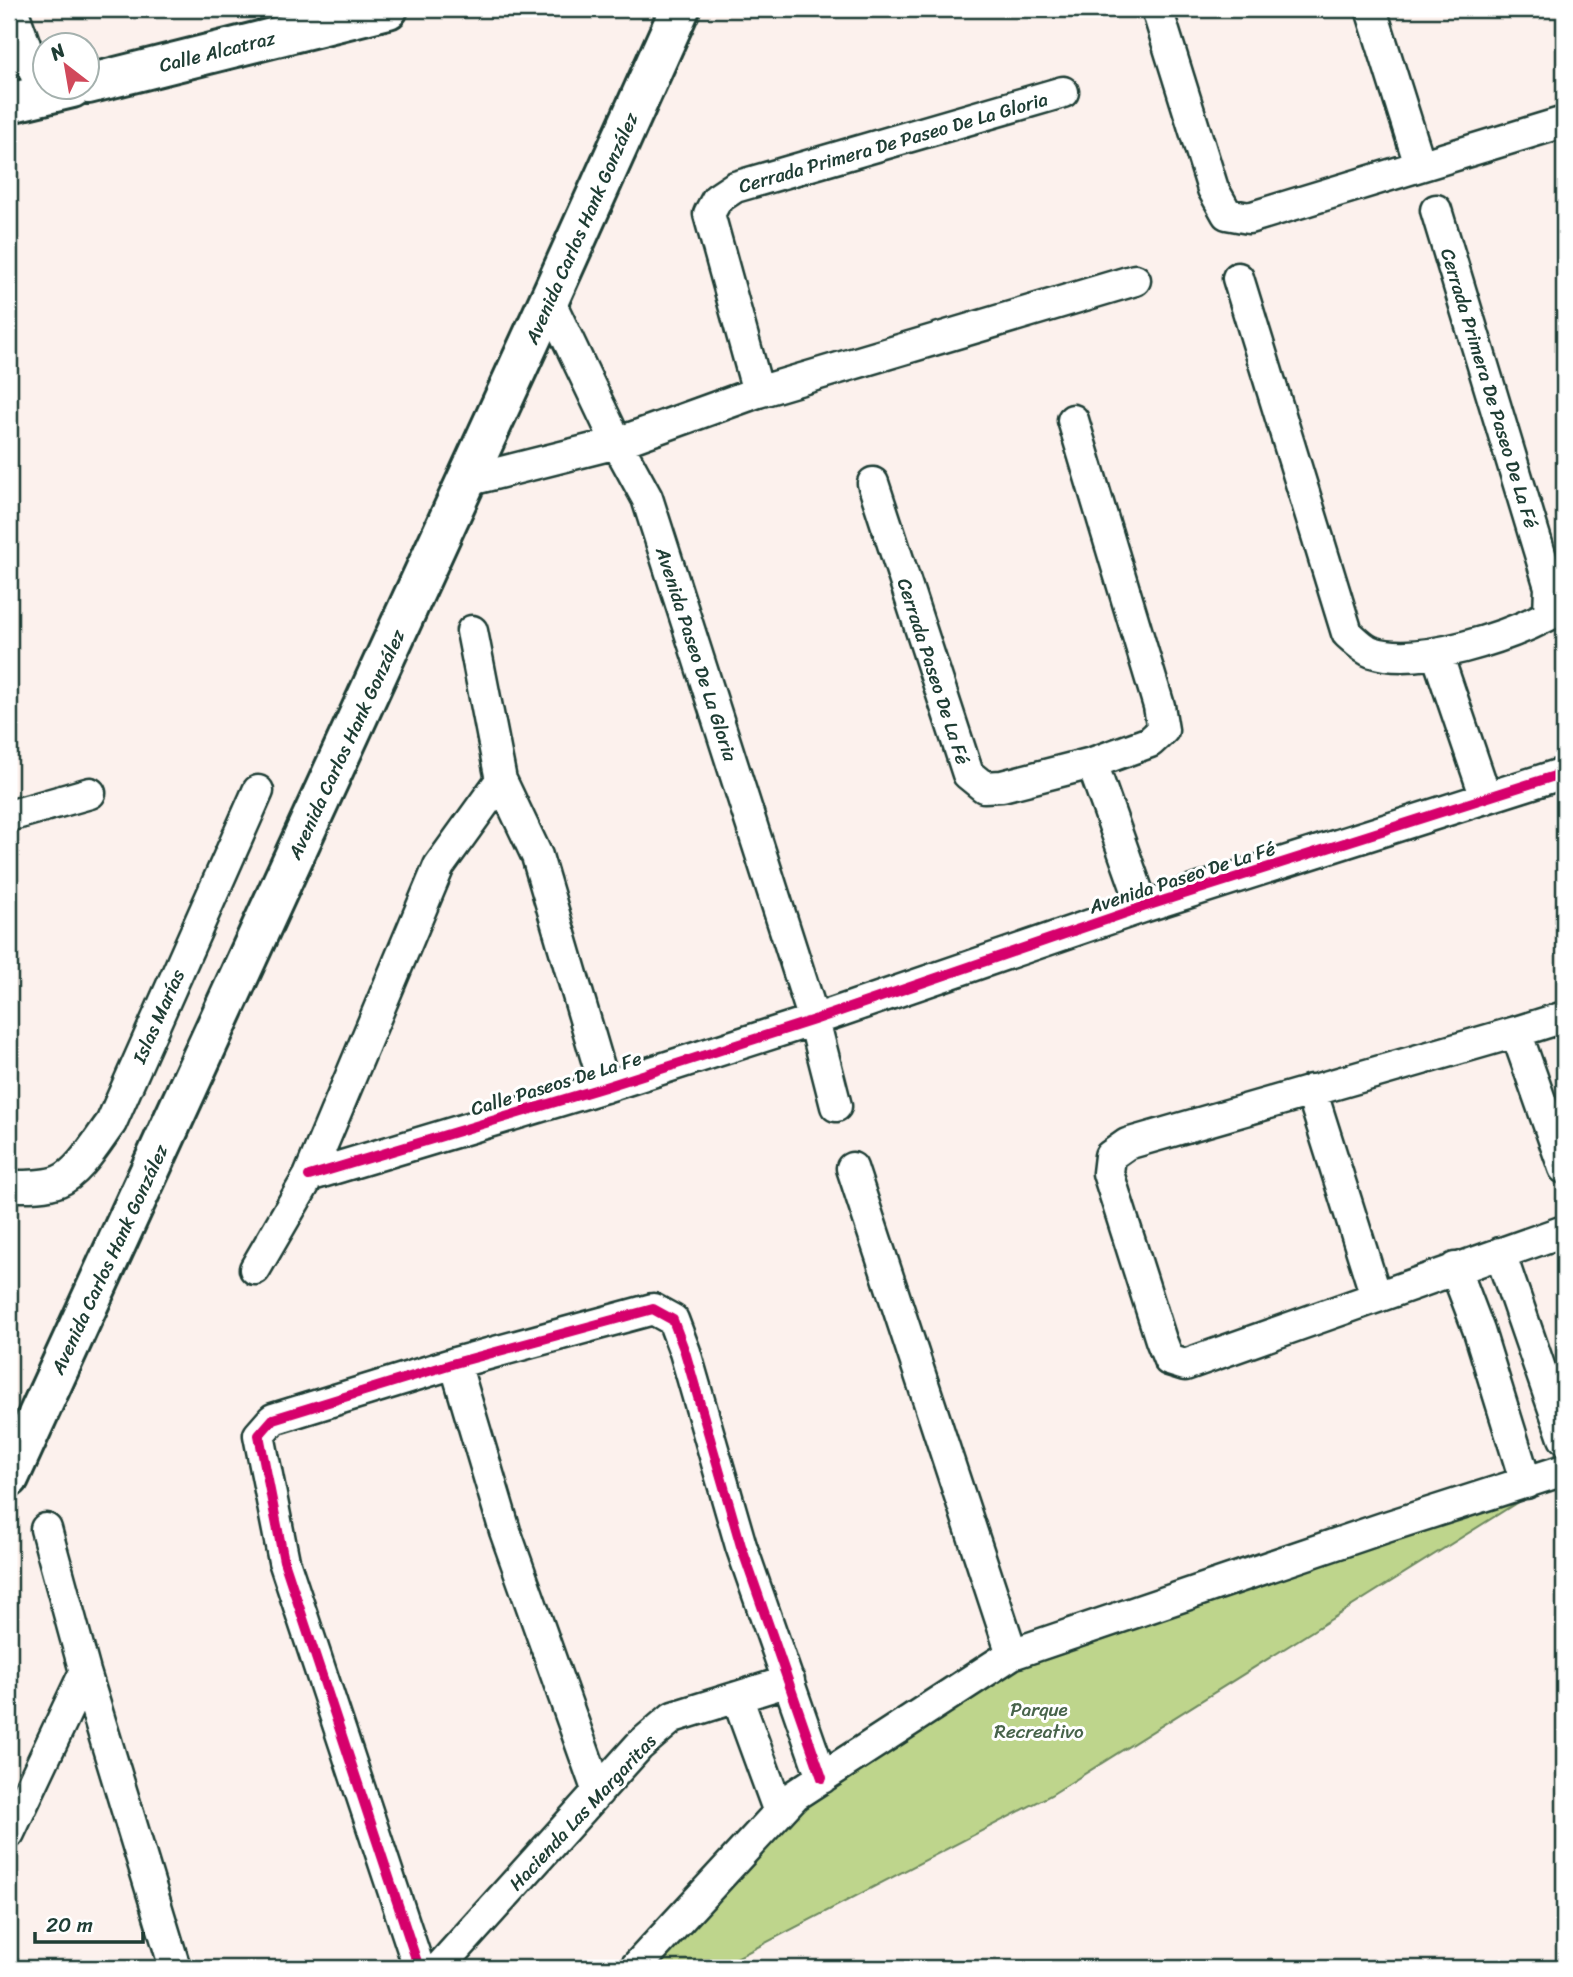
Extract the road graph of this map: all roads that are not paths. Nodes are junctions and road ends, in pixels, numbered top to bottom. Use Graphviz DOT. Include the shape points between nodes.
graph roads {
  1 [pos="12,9"];
  2 [pos="388,9"];
  3 [pos="680,9"];
  4 [pos="1157,9"];
  5 [pos="1371,9"];
  6 [pos="32,68"];
  7 [pos="102,80"];
  8 [pos="1063,92"];
  9 [pos="1564,121"];
  10 [pos="1420,165"];
  11 [pos="1436,210"];
  12 [pos="1238,278"];
  13 [pos="1135,280"];
  14 [pos="549,300"];
  15 [pos="758,392"];
  16 [pos="1073,421"];
  17 [pos="617,443"];
  18 [pos="466,481"];
  19 [pos="873,484"];
  20 [pos="471,631"];
  21 [pos="1437,654"];
  22 [pos="1092,763"];
  23 [pos="1564,773"];
  24 [pos="501,780"];
  25 [pos="258,791"];
  26 [pos="90,793"];
  27 [pos="1486,798"];
  28 [pos="9,816"];
  29 [pos="1143,907"];
  30 [pos="1564,1017"];
  31 [pos="814,1020"];
  32 [pos="1516,1032"];
  33 [pos="605,1087"];
  34 [pos="1311,1090"];
  35 [pos="836,1106"];
  36 [pos="852,1168"];
  37 [pos="1564,1168"];
  38 [pos="309,1176"];
  39 [pos="9,1186"];
  40 [pos="1564,1231"];
  41 [pos="1500,1253"];
  42 [pos="1455,1268"];
  43 [pos="255,1269"];
  44 [pos="1376,1296"];
  45 [pos="455,1363"];
  46 [pos="1564,1438"];
  47 [pos="11,1469"];
  48 [pos="1564,1470"];
  49 [pos="1526,1483"];
  50 [pos="46,1530"];
  51 [pos="1012,1654"];
  52 [pos="85,1672"];
  53 [pos="789,1681"];
  54 [pos="737,1697"];
  55 [pos="822,1778"];
  56 [pos="598,1792"];
  57 [pos="779,1812"];
  58 [pos="9,1833"];
  59 [pos="175,1968"];
  60 [pos="419,1968"];
  61 [pos="439,1968"];
  62 [pos="635,1968"];
  1 -- 6 [label="street"];
  2 -- 7 [label="main road, Calle Alcatraz"];
  3 -- 14 [label="main road, Avenida Carlos Hank González"];
  4 -- 10 [label="street" via="1213,189 1227,214 1249,218"];
  5 -- 10 [label="street"];
  8 -- 15 [label="street, Cerrada Primera De Paseo De La Gloria" via="735,187 717,199 709,214"];
  9 -- 10 [label="street"];
  11 -- 21 [label="street, Cerrada Primera De Paseo De La Fé" via="1550,587 1549,615"];
  12 -- 21 [label="street, Cerrada Primera De Paseo De La Fé" via="1347,633 1371,652"];
  13 -- 15 [label="street"];
  14 -- 17 [label="street, Avenida Paseo De La Gloria"];
  14 -- 18 [label="main road, Avenida Carlos Hank González"];
  15 -- 17 [label="street"];
  16 -- 22 [label="street, Cerrada Paseo De La Fé" via="1163,730 1150,742"];
  17 -- 18 [label="street"];
  17 -- 31 [label="street, Avenida Paseo De La Gloria" via="647,498"];
  18 -- 47 [label="main road, Avenida Carlos Hank González"];
  19 -- 22 [label="street, Cerrada Paseo De La Fé" via="968,774 984,787 1002,786"];
  20 -- 24 [label="street, Calle Paseos De La Fe"];
  21 -- 27 [label="street"];
  22 -- 29 [label="street"];
  23 -- 27 [label="street, Avenida Paseo De La Fé"];
  24 -- 33 [label="street, Calle Paseos De La Fe" via="537,856"];
  24 -- 38 [label="street" via="439,866"];
  25 -- 39 [label="street, Islas Marías" via="111,1123 60,1181"];
  26 -- 28 [label="street"];
  27 -- 29 [label="street, Avenida Paseo De La Fé"];
  29 -- 31 [label="street, Avenida Paseo De La Fé"];
  30 -- 32 [label="street"];
  31 -- 33 [label="street, Calle Paseos De La Fe"];
  31 -- 35 [label="street, Avenida Paseo De La Gloria"];
  32 -- 34 [label="street"];
  32 -- 37 [label="street"];
  33 -- 38 [label="street, Calle Paseos De La Fe"];
  34 -- 44 [label="street"];
  34 -- 44 [label="street" via="1127,1144 1110,1156 1112,1186 1169,1360 1185,1365"];
  36 -- 51 [label="street"];
  38 -- 43 [label="street"];
  40 -- 41 [label="street"];
  41 -- 42 [label="street"];
  41 -- 46 [label="street"];
  42 -- 44 [label="street"];
  42 -- 49 [label="street"];
  45 -- 53 [label="street" via="653,1309 673,1320 741,1546"];
  45 -- 56 [label="street" via="505,1531"];
  45 -- 60 [label="street" via="273,1419 259,1435 284,1561"];
  48 -- 49 [label="street"];
  49 -- 51 [label="street"];
  50 -- 52 [label="street"];
  51 -- 55 [label="street"];
  52 -- 58 [label="street"];
  52 -- 59 [label="street"];
  53 -- 54 [label="street, Hacienda Las Margaritas"];
  53 -- 55 [label="street"];
  54 -- 56 [label="street, Hacienda Las Margaritas" via="673,1717 639,1746"];
  54 -- 57 [label="street"];
  55 -- 57 [label="street"];
  56 -- 61 [label="street, Hacienda Las Margaritas"];
  57 -- 62 [label="street"];
}
